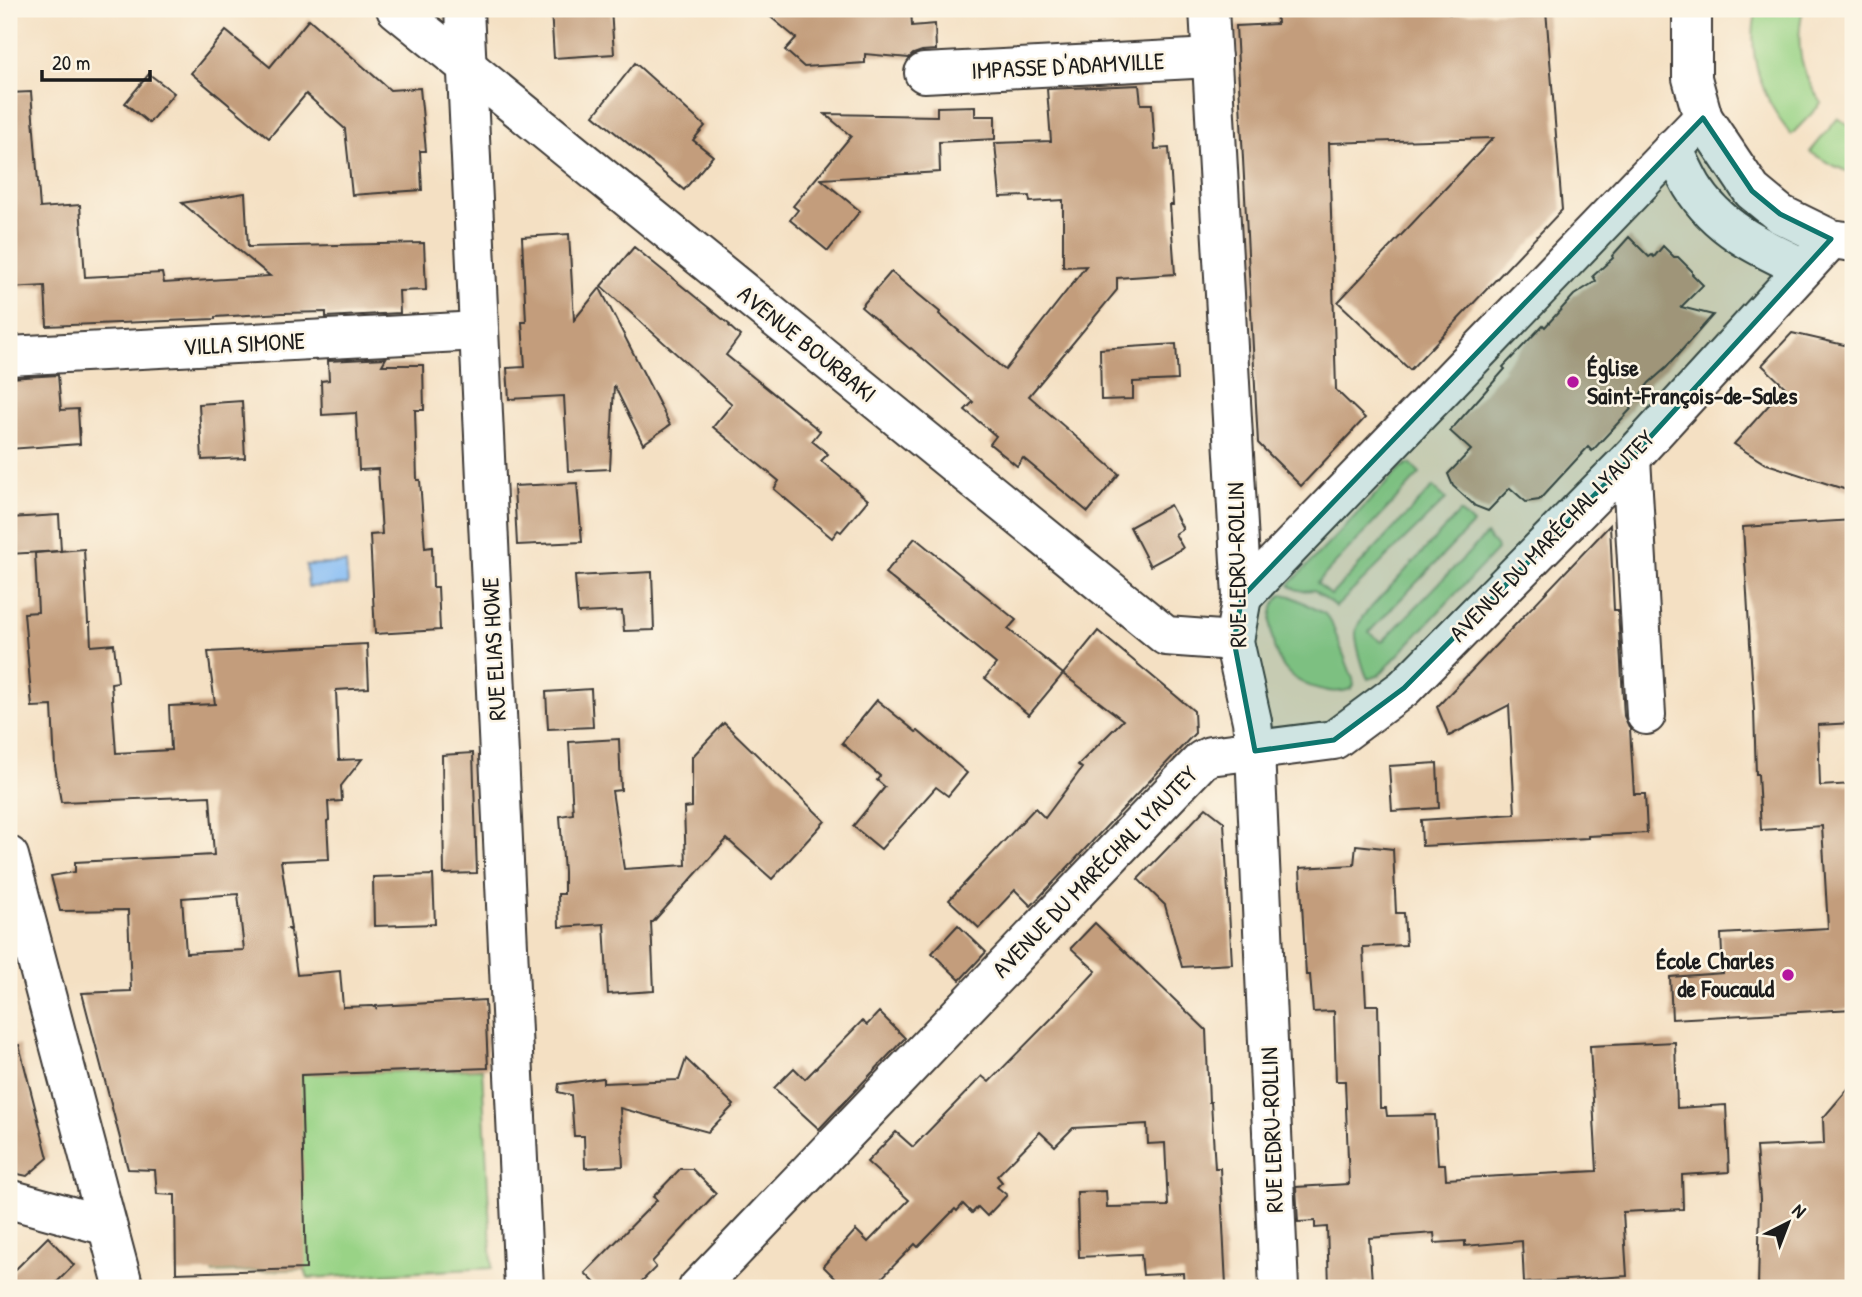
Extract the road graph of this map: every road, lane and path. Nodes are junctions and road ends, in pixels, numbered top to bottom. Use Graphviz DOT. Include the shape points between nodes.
graph roads {
  1 [pos="397,9"];
  2 [pos="464,9"];
  3 [pos="1209,9"];
  4 [pos="1692,9"];
  5 [pos="1212,58"];
  6 [pos="467,67"];
  7 [pos="924,73"];
  8 [pos="1703,118"];
  9 [pos="1673,148"];
  10 [pos="1842,240"];
  11 [pos="1804,268"];
  12 [pos="479,331"];
  13 [pos="9,356"];
  14 [pos="1631,458"];
  15 [pos="1242,597"];
  16 [pos="1234,641"];
  17 [pos="1646,715"];
  18 [pos="1255,751"];
  19 [pos="9,856"];
  20 [pos="9,1199"];
  21 [pos="107,1226"];
  22 [pos="124,1288"];
  23 [pos="524,1288"];
  24 [pos="698,1288"];
  25 [pos="1279,1288"];
  1 -- 6 [label="street, AVENUE BOURBAKI"];
  2 -- 6 [label="street, RUE ELIAS HOWE"];
  3 -- 5 [label="street, RUE LEDRU-ROLLIN"];
  4 -- 8 [label="street" via="1692,78"];
  5 -- 7 [label="street, IMPASSE D'ADAMVILLE"];
  5 -- 15 [label="street, RUE LEDRU-ROLLIN"];
  6 -- 12 [label="street, RUE ELIAS HOWE"];
  6 -- 16 [label="street, AVENUE BOURBAKI" via="1166,636"];
  8 -- 9 [label="street"];
  8 -- 10 [label="street" via="1752,191 1780,214"];
  9 -- 11 [label="street" via="1693,188 1721,222 1758,247"];
  9 -- 15 [label="street"];
  10 -- 11 [label="street, AVENUE DU MARÉCHAL LYAUTEY"];
  11 -- 14 [label="street, AVENUE DU MARÉCHAL LYAUTEY"];
  12 -- 13 [label="street, VILLA SIMONE"];
  12 -- 23 [label="street, RUE ELIAS HOWE"];
  14 -- 17 [label="street"];
  14 -- 18 [label="street, AVENUE DU MARÉCHAL LYAUTEY" via="1404,688 1334,740"];
  15 -- 16 [label="street, RUE LEDRU-ROLLIN"];
  16 -- 18 [label="street, RUE LEDRU-ROLLIN"];
  18 -- 24 [label="street, AVENUE DU MARÉCHAL LYAUTEY" via="1202,760"];
  18 -- 25 [label="street, RUE LEDRU-ROLLIN"];
  19 -- 21 [label="street"];
  20 -- 21 [label="street"];
  21 -- 22 [label="street"];
}
